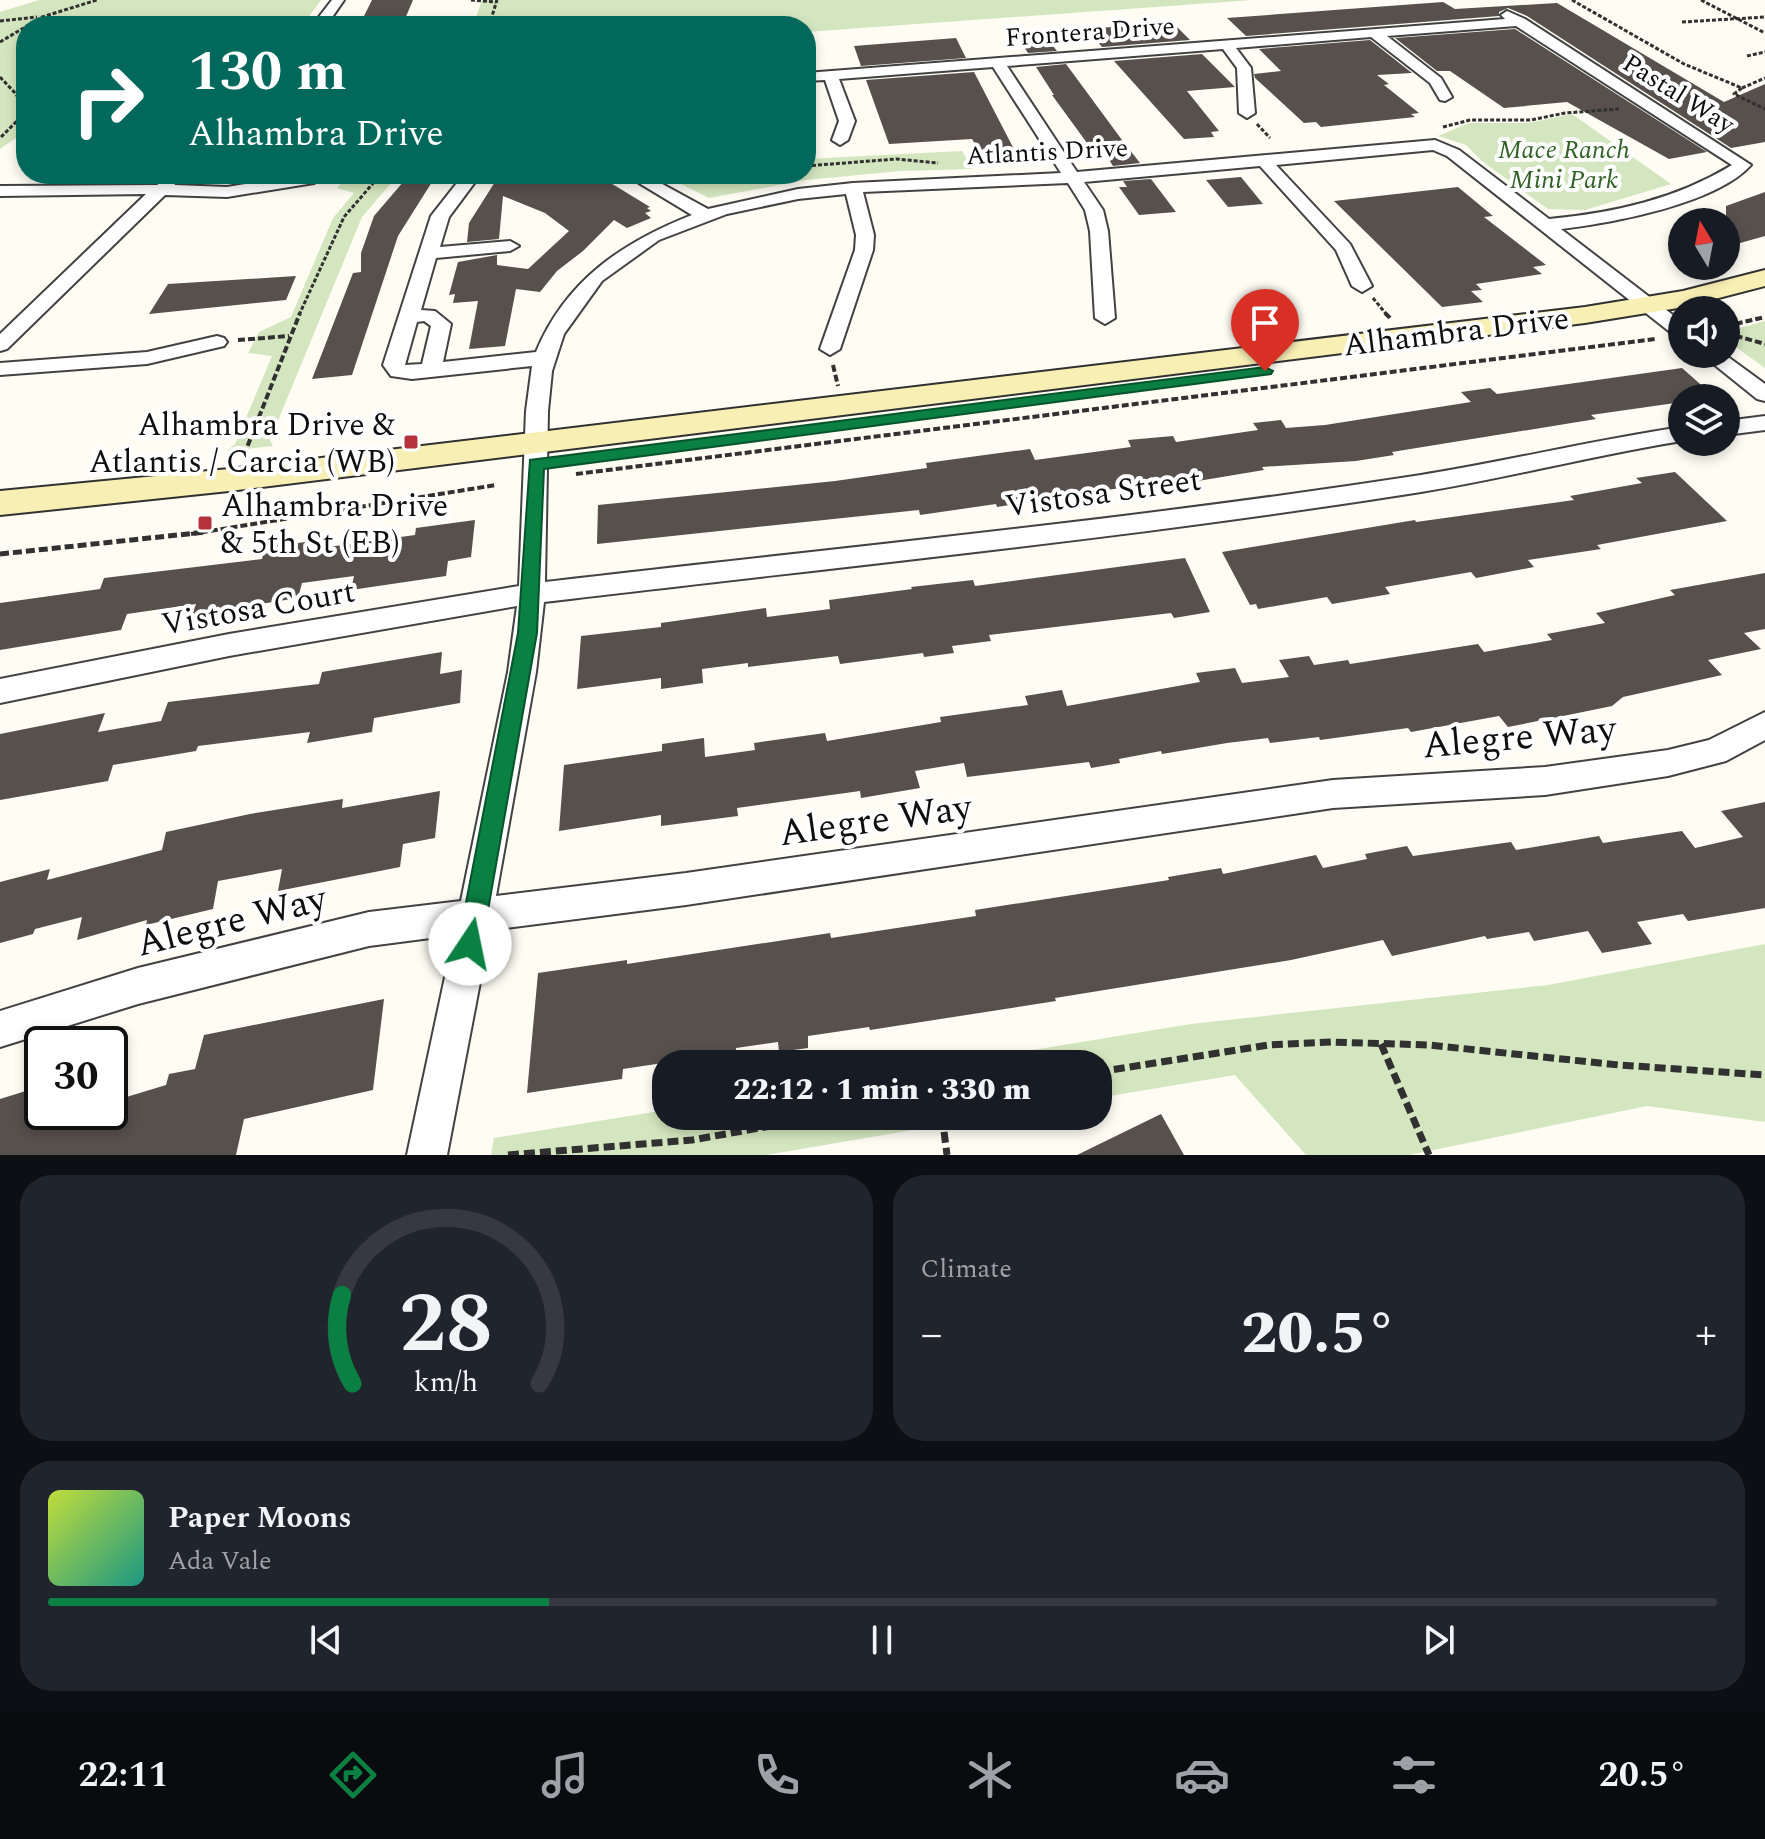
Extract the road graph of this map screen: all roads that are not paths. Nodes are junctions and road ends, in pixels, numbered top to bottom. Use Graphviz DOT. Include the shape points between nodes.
graph roads {
  1 [pos="1490,7"];
  2 [pos="1520,22"];
  3 [pos="1374,33"];
  4 [pos="1226,44"];
  5 [pos="997,62"];
  6 [pos="830,75"];
  7 [pos="816,76"];
  8 [pos="1445,97"];
  9 [pos="1247,113"];
  10 [pos="840,140"];
  11 [pos="1264,161"];
  12 [pos="1074,178"];
  13 [pos="168,184"];
  14 [pos="277,184"];
  15 [pos="465,184"];
  16 [pos="650,184"];
  17 [pos="853,188"];
  18 [pos="0,191"];
  19 [pos="158,192"];
  20 [pos="705,215"];
  21 [pos="1546,225"];
  22 [pos="510,246"];
  23 [pos="430,253"];
  24 [pos="1765,278"];
  25 [pos="1362,286"];
  26 [pos="1765,299"];
  27 [pos="1740,305"];
  28 [pos="409,317"];
  29 [pos="1105,318"];
  30 [pos="1666,323"];
  31 [pos="217,342"];
  32 [pos="0,345"];
  33 [pos="830,349"];
  34 [pos="544,358"];
  35 [pos="1730,368"];
  36 [pos="0,369"];
  37 [pos="431,370"];
  38 [pos="1765,394"];
  39 [pos="1765,423"];
  40 [pos="1740,426"];
  41 [pos="1668,436"];
  42 [pos="536,453"];
  43 [pos="2,527"];
  44 [pos="529,594"];
  45 [pos="0,691"];
  46 [pos="1765,725"];
  47 [pos="476,914"];
  48 [pos="0,1029"];
  49 [pos="427,1155"];
  1 -- 2 [label="street, Pastal Way"];
  2 -- 3 [label="street, Frontera Drive"];
  2 -- 21 [label="street, Pastal Way" via="1743,165 1628,214"];
  3 -- 4 [label="street, Frontera Drive"];
  3 -- 8 [label="street" via="1436,81"];
  4 -- 5 [label="street, Frontera Drive"];
  4 -- 9 [label="street" via="1244,68"];
  5 -- 6 [label="street, Frontera Drive"];
  5 -- 12 [label="street"];
  6 -- 7 [label="street, Frontera Drive"];
  6 -- 10 [label="street" via="847,121"];
  11 -- 12 [label="street, Atlantis Drive"];
  11 -- 21 [label="street, Atlantis Drive" via="1435,145 1453,153"];
  11 -- 25 [label="street" via="1344,248"];
  12 -- 17 [label="street, Atlantis Drive"];
  12 -- 29 [label="street" via="1094,210 1099,231"];
  13 -- 19 [label="street"];
  14 -- 19 [label="street" via="227,192"];
  15 -- 23 [label="street" via="440,216"];
  16 -- 20 [label="street"];
  17 -- 20 [label="street, Atlantis Drive" via="743,203"];
  17 -- 33 [label="street" via="864,250"];
  18 -- 19 [label="street"];
  19 -- 32 [label="street"];
  20 -- 34 [label="street, Atlantis Drive" via="646,241 599,274 569,308"];
  21 -- 30 [label="street"];
  22 -- 23 [label="street"];
  23 -- 28 [label="street"];
  24 -- 30 [label="main road, Alhambra Drive"];
  26 -- 27 [label="main road"];
  28 -- 37 [label="street" via="428,315 441,324"];
  28 -- 37 [label="street" via="394,365 398,371"];
  30 -- 42 [label="main road, Alhambra Drive"];
  31 -- 36 [label="street" via="147,358"];
  34 -- 37 [label="street"];
  34 -- 42 [label="street, Atlantis Drive"];
  35 -- 38 [label="street"];
  39 -- 40 [label="street"];
  41 -- 44 [label="street, Vistosa Street" via="1423,483 1085,530"];
  42 -- 43 [label="main road, Alhambra Drive" via="230,502"];
  42 -- 44 [label="street, Atlantis Drive"];
  44 -- 45 [label="street, Vistosa Court"];
  44 -- 47 [label="street, Atlantis Drive" via="528,633"];
  46 -- 47 [label="street, Alegre Way" via="1715,752 1668,763 1545,781 1333,794 686,889"];
  47 -- 48 [label="street, Alegre Way" via="369,929 254,955"];
  47 -- 49 [label="street, Atlantis Drive"];
}
